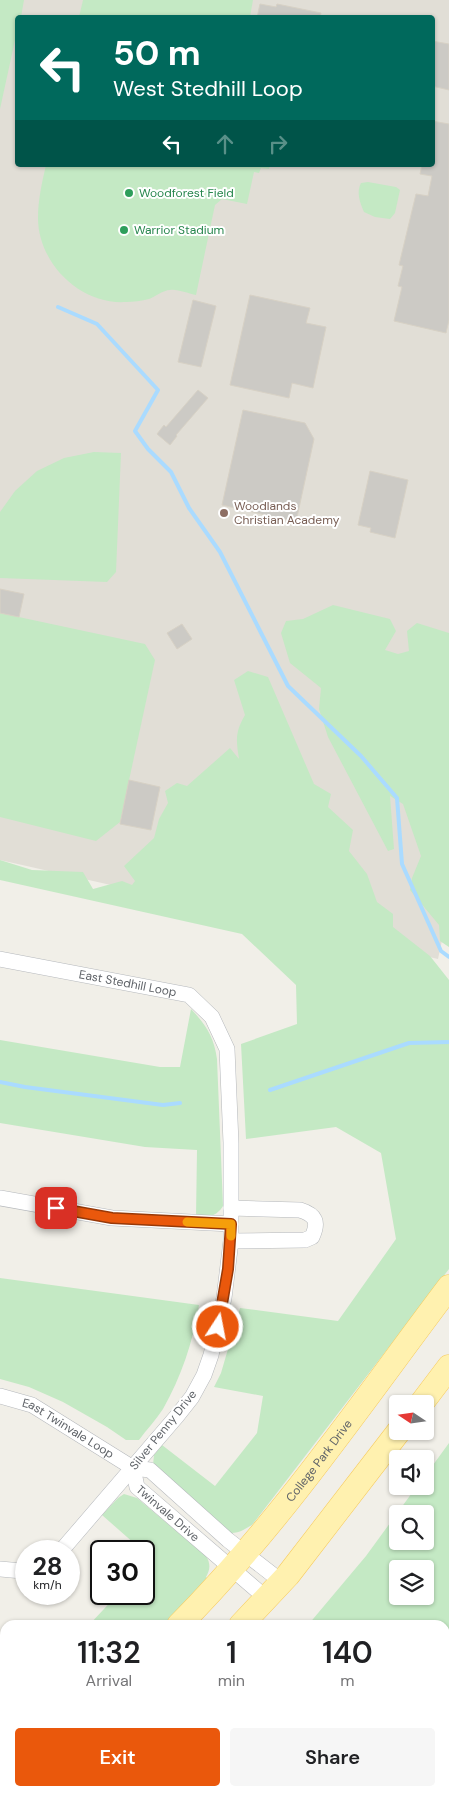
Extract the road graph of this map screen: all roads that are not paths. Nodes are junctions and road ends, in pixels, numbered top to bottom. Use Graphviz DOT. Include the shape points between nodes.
graph roads {
  1 [pos="0,959"];
  2 [pos="227,1049"];
  3 [pos="0,1198"];
  4 [pos="231,1208"];
  5 [pos="231,1224"];
  6 [pos="231,1240"];
  7 [pos="449,1287"];
  8 [pos="449,1367"];
  9 [pos="428,1395"];
  10 [pos="0,1396"];
  11 [pos="392,1440"];
  12 [pos="133,1468"];
  13 [pos="71,1540"];
  14 [pos="238,1560"];
  15 [pos="0,1569"];
  16 [pos="15,1571"];
  17 [pos="274,1590"];
  18 [pos="184,1620"];
  19 [pos="246,1620"];
  1 -- 2 [label="street, East Stedhill Loop" via="189,995 212,1017"];
  2 -- 4 [label="street, Silver Penny Drive"];
  3 -- 5 [label="street" via="112,1218"];
  4 -- 5 [label="street, Silver Penny Drive"];
  4 -- 6 [label="street" via="300,1210 315,1219 316,1226 312,1237 305,1240"];
  5 -- 6 [label="street, Silver Penny Drive"];
  6 -- 12 [label="street, Silver Penny Drive" via="222,1308 204,1375 192,1397"];
  7 -- 14 [label="main road, College Park Drive" via="343,1431"];
  8 -- 9 [label="main road"];
  10 -- 12 [label="street, East Twinvale Loop" via="32,1405"];
  11 -- 17 [label="main road"];
  12 -- 13 [label="street, Silver Penny Drive"];
  12 -- 14 [label="street, Twinvale Drive" via="150,1470"];
  12 -- 14 [label="street, Twinvale Drive" via="137,1487"];
  14 -- 17 [label="street, Twinvale Drive"];
  14 -- 17 [label="street, Twinvale Drive"];
  14 -- 18 [label="main road, College Park Drive"];
  15 -- 16 [label="street"];
  17 -- 19 [label="main road"];
}
